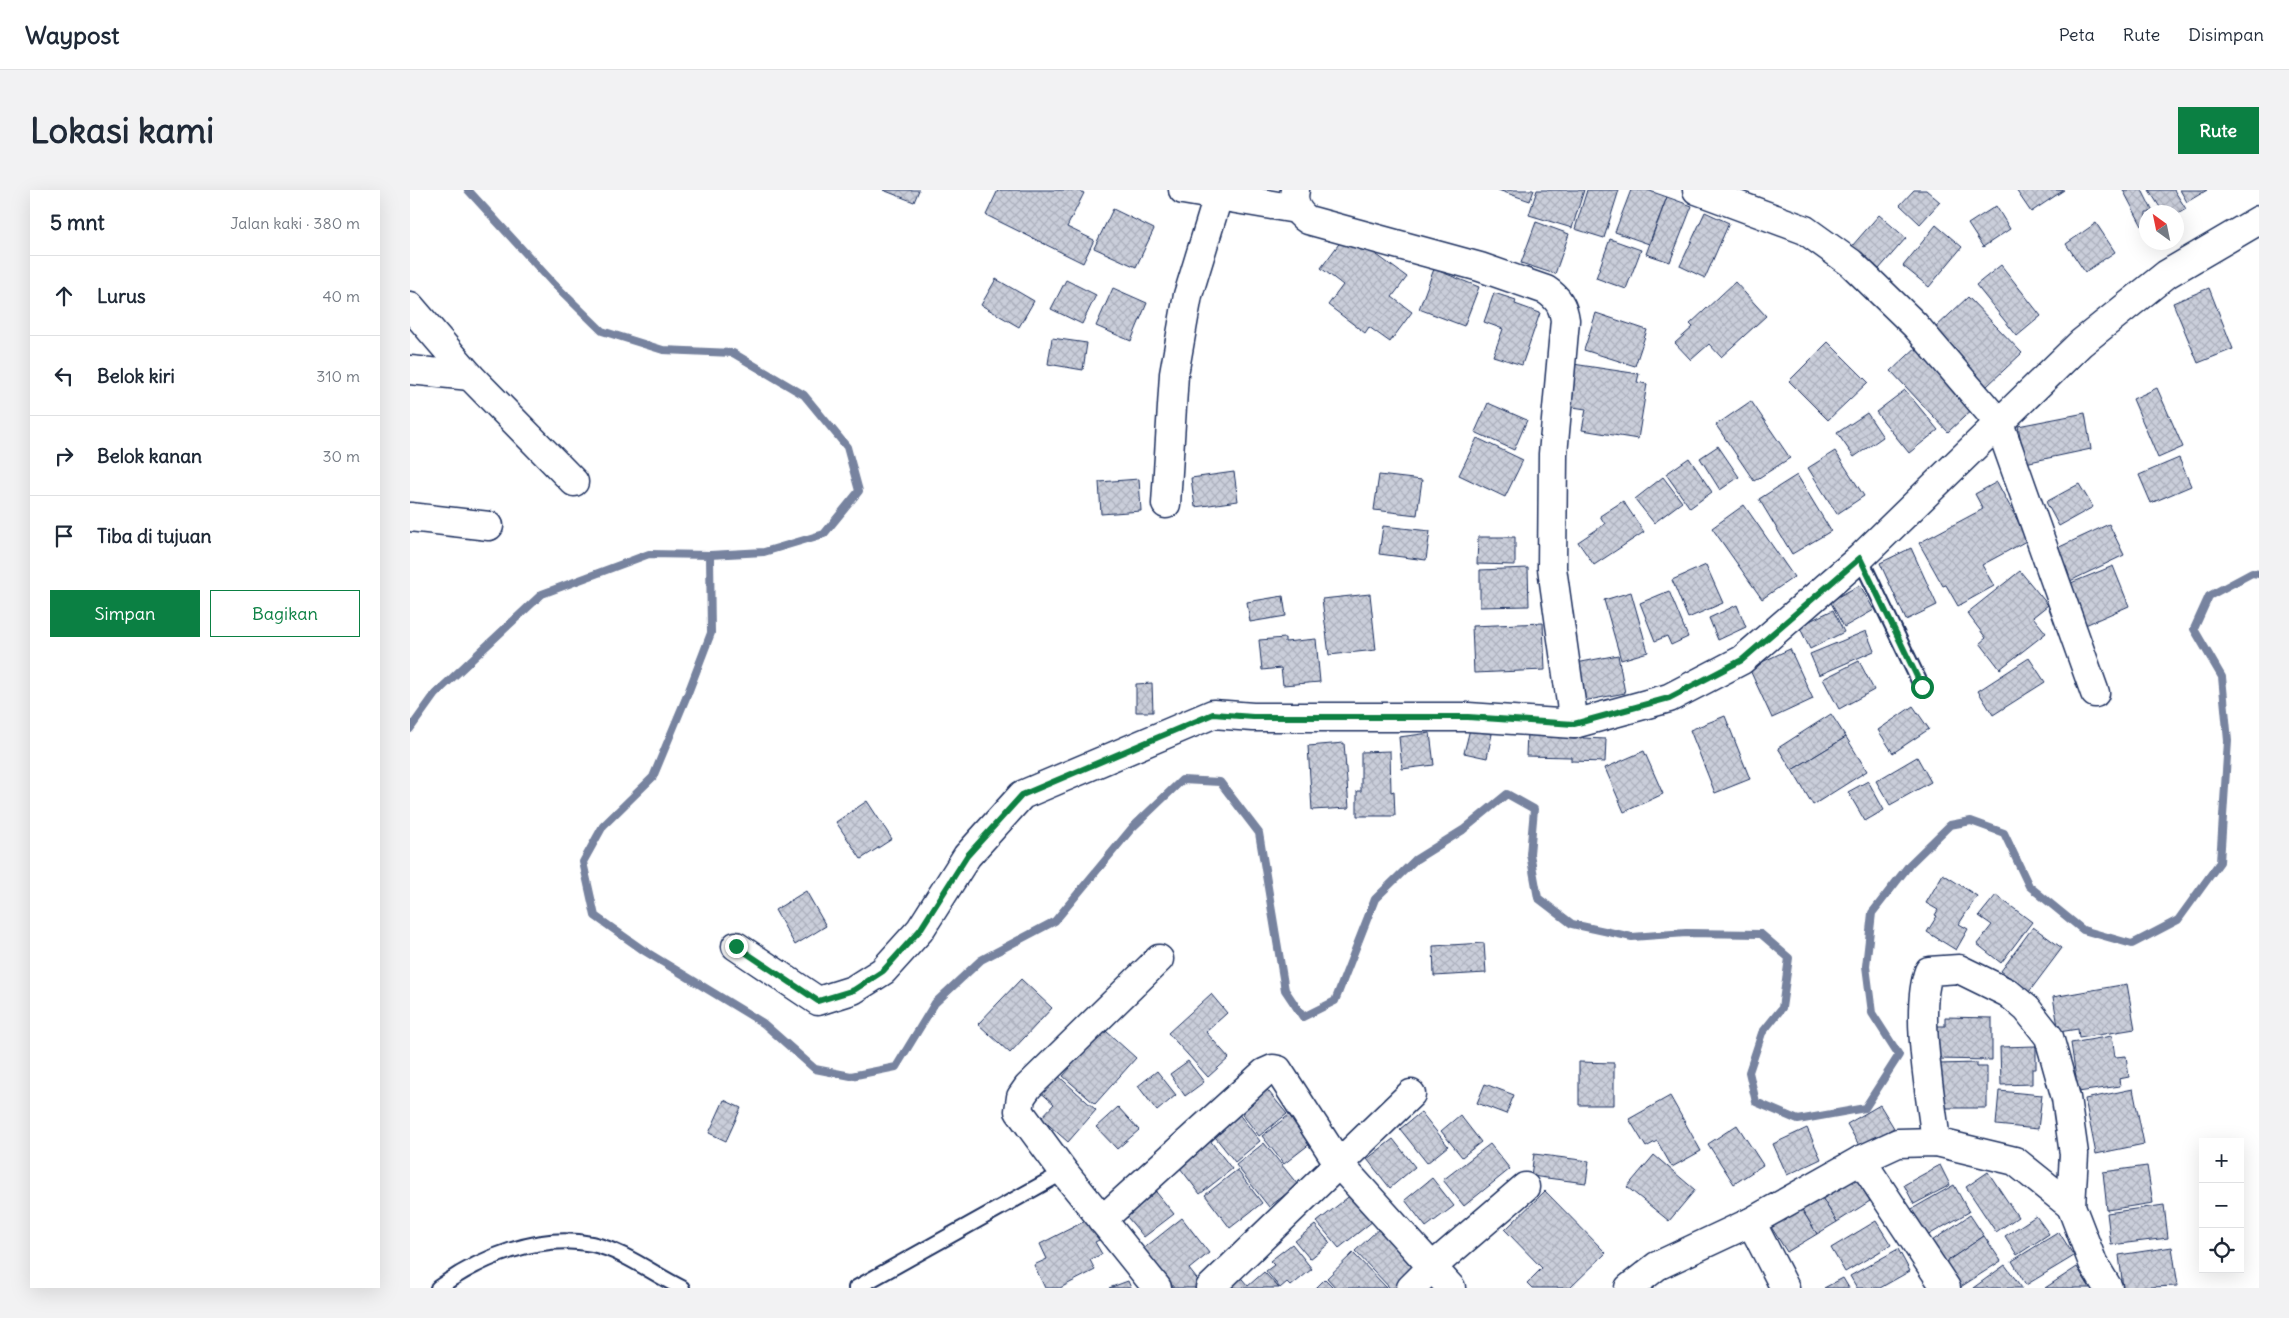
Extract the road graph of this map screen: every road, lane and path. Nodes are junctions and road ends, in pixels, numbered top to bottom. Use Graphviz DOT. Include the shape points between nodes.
graph roads {
  1 [pos="1183,190"];
  2 [pos="1696,190"];
  3 [pos="1218,197"];
  4 [pos="1296,200"];
  5 [pos="2259,220"];
  6 [pos="410,306"];
  7 [pos="410,370"];
  8 [pos="470,376"];
  9 [pos="1999,422"];
  10 [pos="574,482"];
  11 [pos="1166,504"];
  12 [pos="410,517"];
  13 [pos="489,526"];
  14 [pos="1860,558"];
  15 [pos="1922,687"];
  16 [pos="2096,693"];
  17 [pos="1574,724"];
  18 [pos="736,946"];
  19 [pos="1159,959"];
  20 [pos="1411,1094"];
  21 [pos="1936,1142"];
  22 [pos="1861,1160"];
  23 [pos="1339,1164"];
  24 [pos="1064,1172"];
  25 [pos="1525,1187"];
  26 [pos="2071,1206"];
  27 [pos="1102,1220"];
  28 [pos="1751,1222"];
  29 [pos="1432,1267"];
  30 [pos="438,1288"];
  31 [pos="682,1288"];
  32 [pos="856,1288"];
  33 [pos="1157,1288"];
  34 [pos="1210,1288"];
  35 [pos="1411,1288"];
  36 [pos="1451,1288"];
  37 [pos="1629,1288"];
  38 [pos="1785,1288"];
  39 [pos="1946,1288"];
  40 [pos="2108,1288"];
  1 -- 3 [label="street"];
  2 -- 9 [label="street" via="1805,230 1851,263 1914,324"];
  3 -- 4 [label="street"];
  3 -- 11 [label="street" via="1188,296 1176,364"];
  4 -- 17 [label="street" via="1308,220 1480,267 1537,287 1555,296 1560,303 1565,320 1553,454 1552,568"];
  5 -- 9 [label="street" via="2160,279 2081,342"];
  6 -- 8 [label="street"];
  7 -- 8 [label="street"];
  8 -- 10 [label="street"];
  9 -- 14 [label="street"];
  9 -- 16 [label="street"];
  12 -- 13 [label="street"];
  14 -- 15 [label="lane"];
  14 -- 17 [label="street" via="1742,660 1669,698"];
  17 -- 18 [label="street" via="1468,717 1253,717 1213,714 1022,795 967,856 920,930 883,971 854,990 818,1001"];
  19 -- 24 [label="street" via="1021,1097 1019,1111"];
  20 -- 23 [label="street"];
  21 -- 22 [label="street" via="1898,1143"];
  21 -- 26 [label="street" via="2015,1161"];
  21 -- 26 [label="street" via="1924,1036 1924,984 1929,971 1959,969 2008,993 2027,1009 2049,1037 2066,1098 2074,1154"];
  22 -- 28 [label="street"];
  22 -- 39 [label="street"];
  23 -- 27 [label="street" via="1278,1070 1273,1069 1264,1073"];
  23 -- 29 [label="street"];
  23 -- 34 [label="street"];
  24 -- 27 [label="street"];
  24 -- 32 [label="lane"];
  25 -- 29 [label="street"];
  26 -- 40 [label="street" via="2093,1263"];
  27 -- 33 [label="street"];
  28 -- 37 [label="street" via="1657,1266"];
  28 -- 38 [label="street"];
  29 -- 35 [label="street"];
  29 -- 36 [label="street"];
  30 -- 31 [label="lane" via="494,1257 528,1245 560,1242 593,1244 624,1256"];
}
